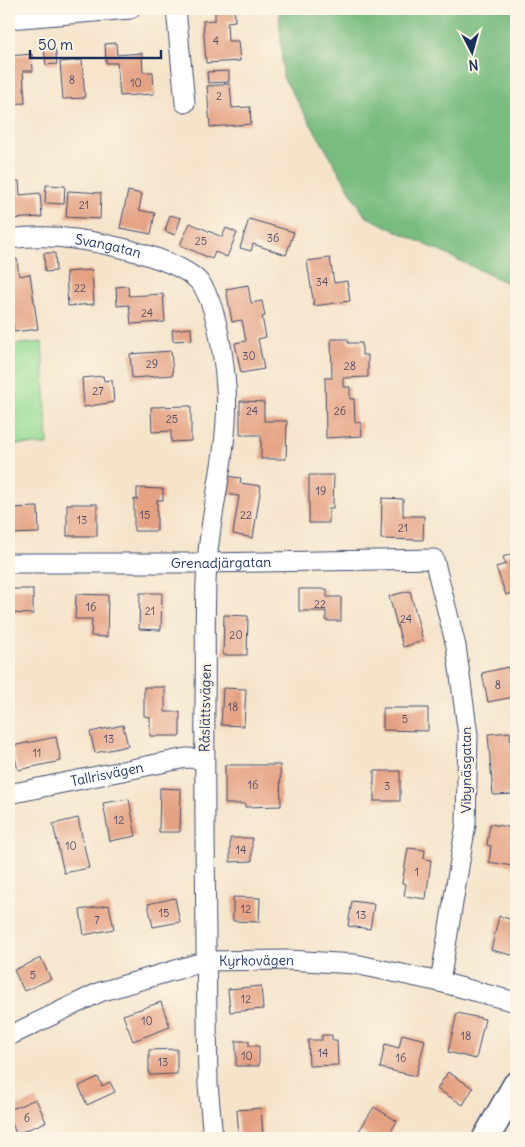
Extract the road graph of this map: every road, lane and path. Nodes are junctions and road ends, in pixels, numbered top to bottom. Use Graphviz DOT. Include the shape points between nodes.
graph roads {
  1 [pos="130,9"];
  2 [pos="176,9"];
  3 [pos="9,19"];
  4 [pos="185,103"];
  5 [pos="9,239"];
  6 [pos="200,283"];
  7 [pos="434,559"];
  8 [pos="9,563"];
  9 [pos="207,563"];
  10 [pos="204,759"];
  11 [pos="9,794"];
  12 [pos="206,961"];
  13 [pos="440,982"];
  14 [pos="516,1002"];
  15 [pos="9,1036"];
  16 [pos="516,1085"];
  17 [pos="213,1138"];
  18 [pos="486,1138"];
  1 -- 3 [label="street"];
  2 -- 4 [label="street"];
  5 -- 6 [label="street, Svangatan" via="26,236 74,239 128,250 168,261"];
  6 -- 9 [label="street, Råslättsvägen" via="210,300 218,331 226,387 223,449"];
  7 -- 9 [label="street, Grenadjärgatan"];
  7 -- 13 [label="street, Vibynäsgatan" via="456,646 468,735 466,824"];
  8 -- 9 [label="street, Grenadjärgatan"];
  9 -- 10 [label="street, Råslättsvägen"];
  10 -- 11 [label="street, Tallrisvägen" via="186,758"];
  10 -- 12 [label="street, Råslättsvägen"];
  12 -- 13 [label="street, Kyrkovägen" via="288,960 355,964"];
  12 -- 15 [label="street, Kyrkovägen" via="100,992"];
  12 -- 17 [label="street, Råslättsvägen" via="208,1085"];
  13 -- 14 [label="street, Kyrkovägen"];
  16 -- 18 [label="street"];
}
